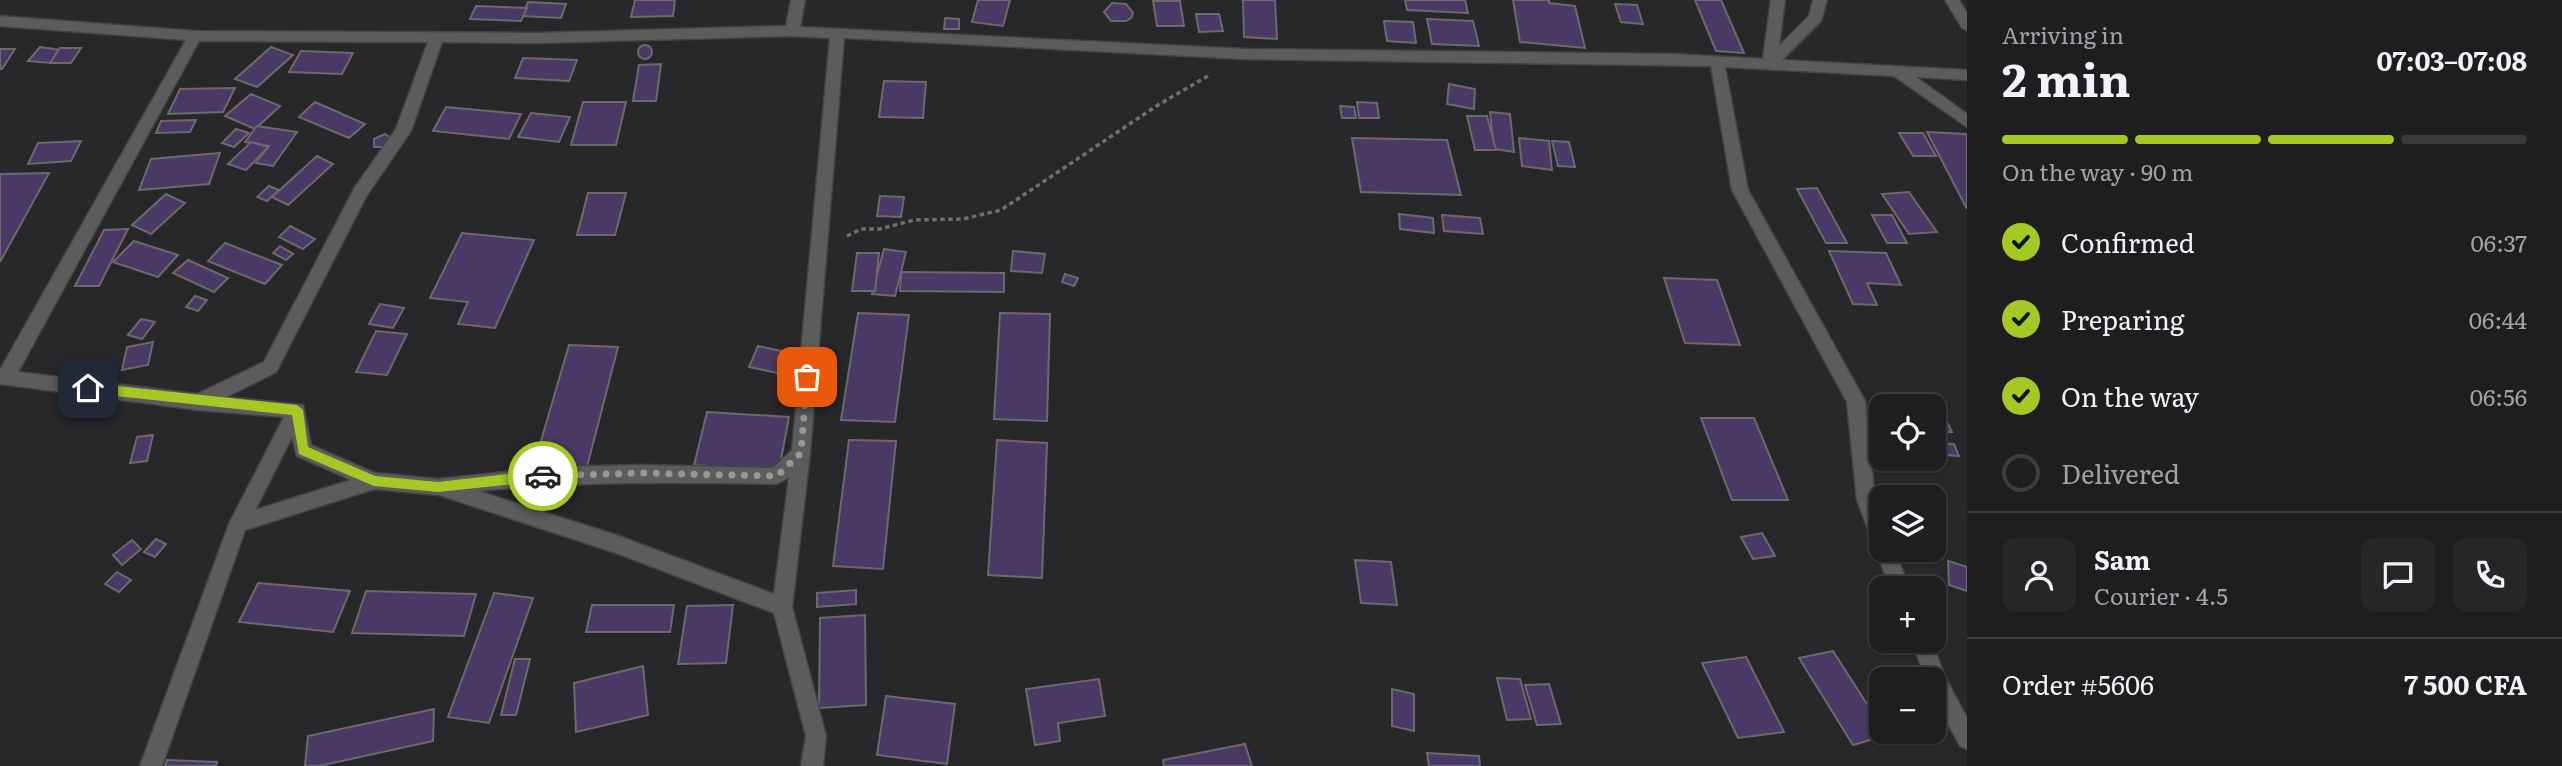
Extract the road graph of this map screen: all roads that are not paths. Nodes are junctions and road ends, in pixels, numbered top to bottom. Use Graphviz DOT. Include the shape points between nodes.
graph roads {
  1 [pos="798,0"];
  2 [pos="1777,0"];
  3 [pos="1820,0"];
  4 [pos="1952,0"];
  5 [pos="0,20"];
  6 [pos="1967,25"];
  7 [pos="792,31"];
  8 [pos="837,33"];
  9 [pos="195,36"];
  10 [pos="437,37"];
  11 [pos="1717,62"];
  12 [pos="1769,64"];
  13 [pos="1898,72"];
  14 [pos="1967,75"];
  15 [pos="1967,122"];
  16 [pos="3,378"];
  17 [pos="198,402"];
  18 [pos="297,410"];
  19 [pos="801,453"];
  20 [pos="374,481"];
  21 [pos="438,487"];
  22 [pos="1869,508"];
  23 [pos="238,524"];
  24 [pos="782,607"];
  25 [pos="1926,653"];
  26 [pos="1967,739"];
  27 [pos="151,766"];
  28 [pos="812,766"];
  1 -- 7 [label="street"];
  2 -- 12 [label="street"];
  3 -- 12 [label="street" via="1816,18"];
  4 -- 6 [label="street"];
  5 -- 9 [label="street"];
  7 -- 8 [label="street"];
  7 -- 10 [label="street"];
  8 -- 11 [label="street" via="1245,54"];
  8 -- 19 [label="street"];
  9 -- 10 [label="street"];
  9 -- 16 [label="street"];
  10 -- 17 [label="street" via="403,131 361,191 270,367"];
  11 -- 12 [label="street"];
  11 -- 22 [label="street" via="1740,190 1856,401"];
  12 -- 13 [label="street"];
  13 -- 14 [label="street"];
  13 -- 15 [label="street"];
  16 -- 17 [label="street"];
  17 -- 18 [label="street"];
  18 -- 20 [label="street" via="303,450"];
  18 -- 23 [label="street"];
  19 -- 21 [label="street" via="777,476 552,475"];
  19 -- 24 [label="street"];
  20 -- 21 [label="street"];
  20 -- 23 [label="street"];
  21 -- 24 [label="street" via="616,544"];
  23 -- 27 [label="street"];
  24 -- 28 [label="street" via="816,736"];
  25 -- 26 [label="street"];
}
